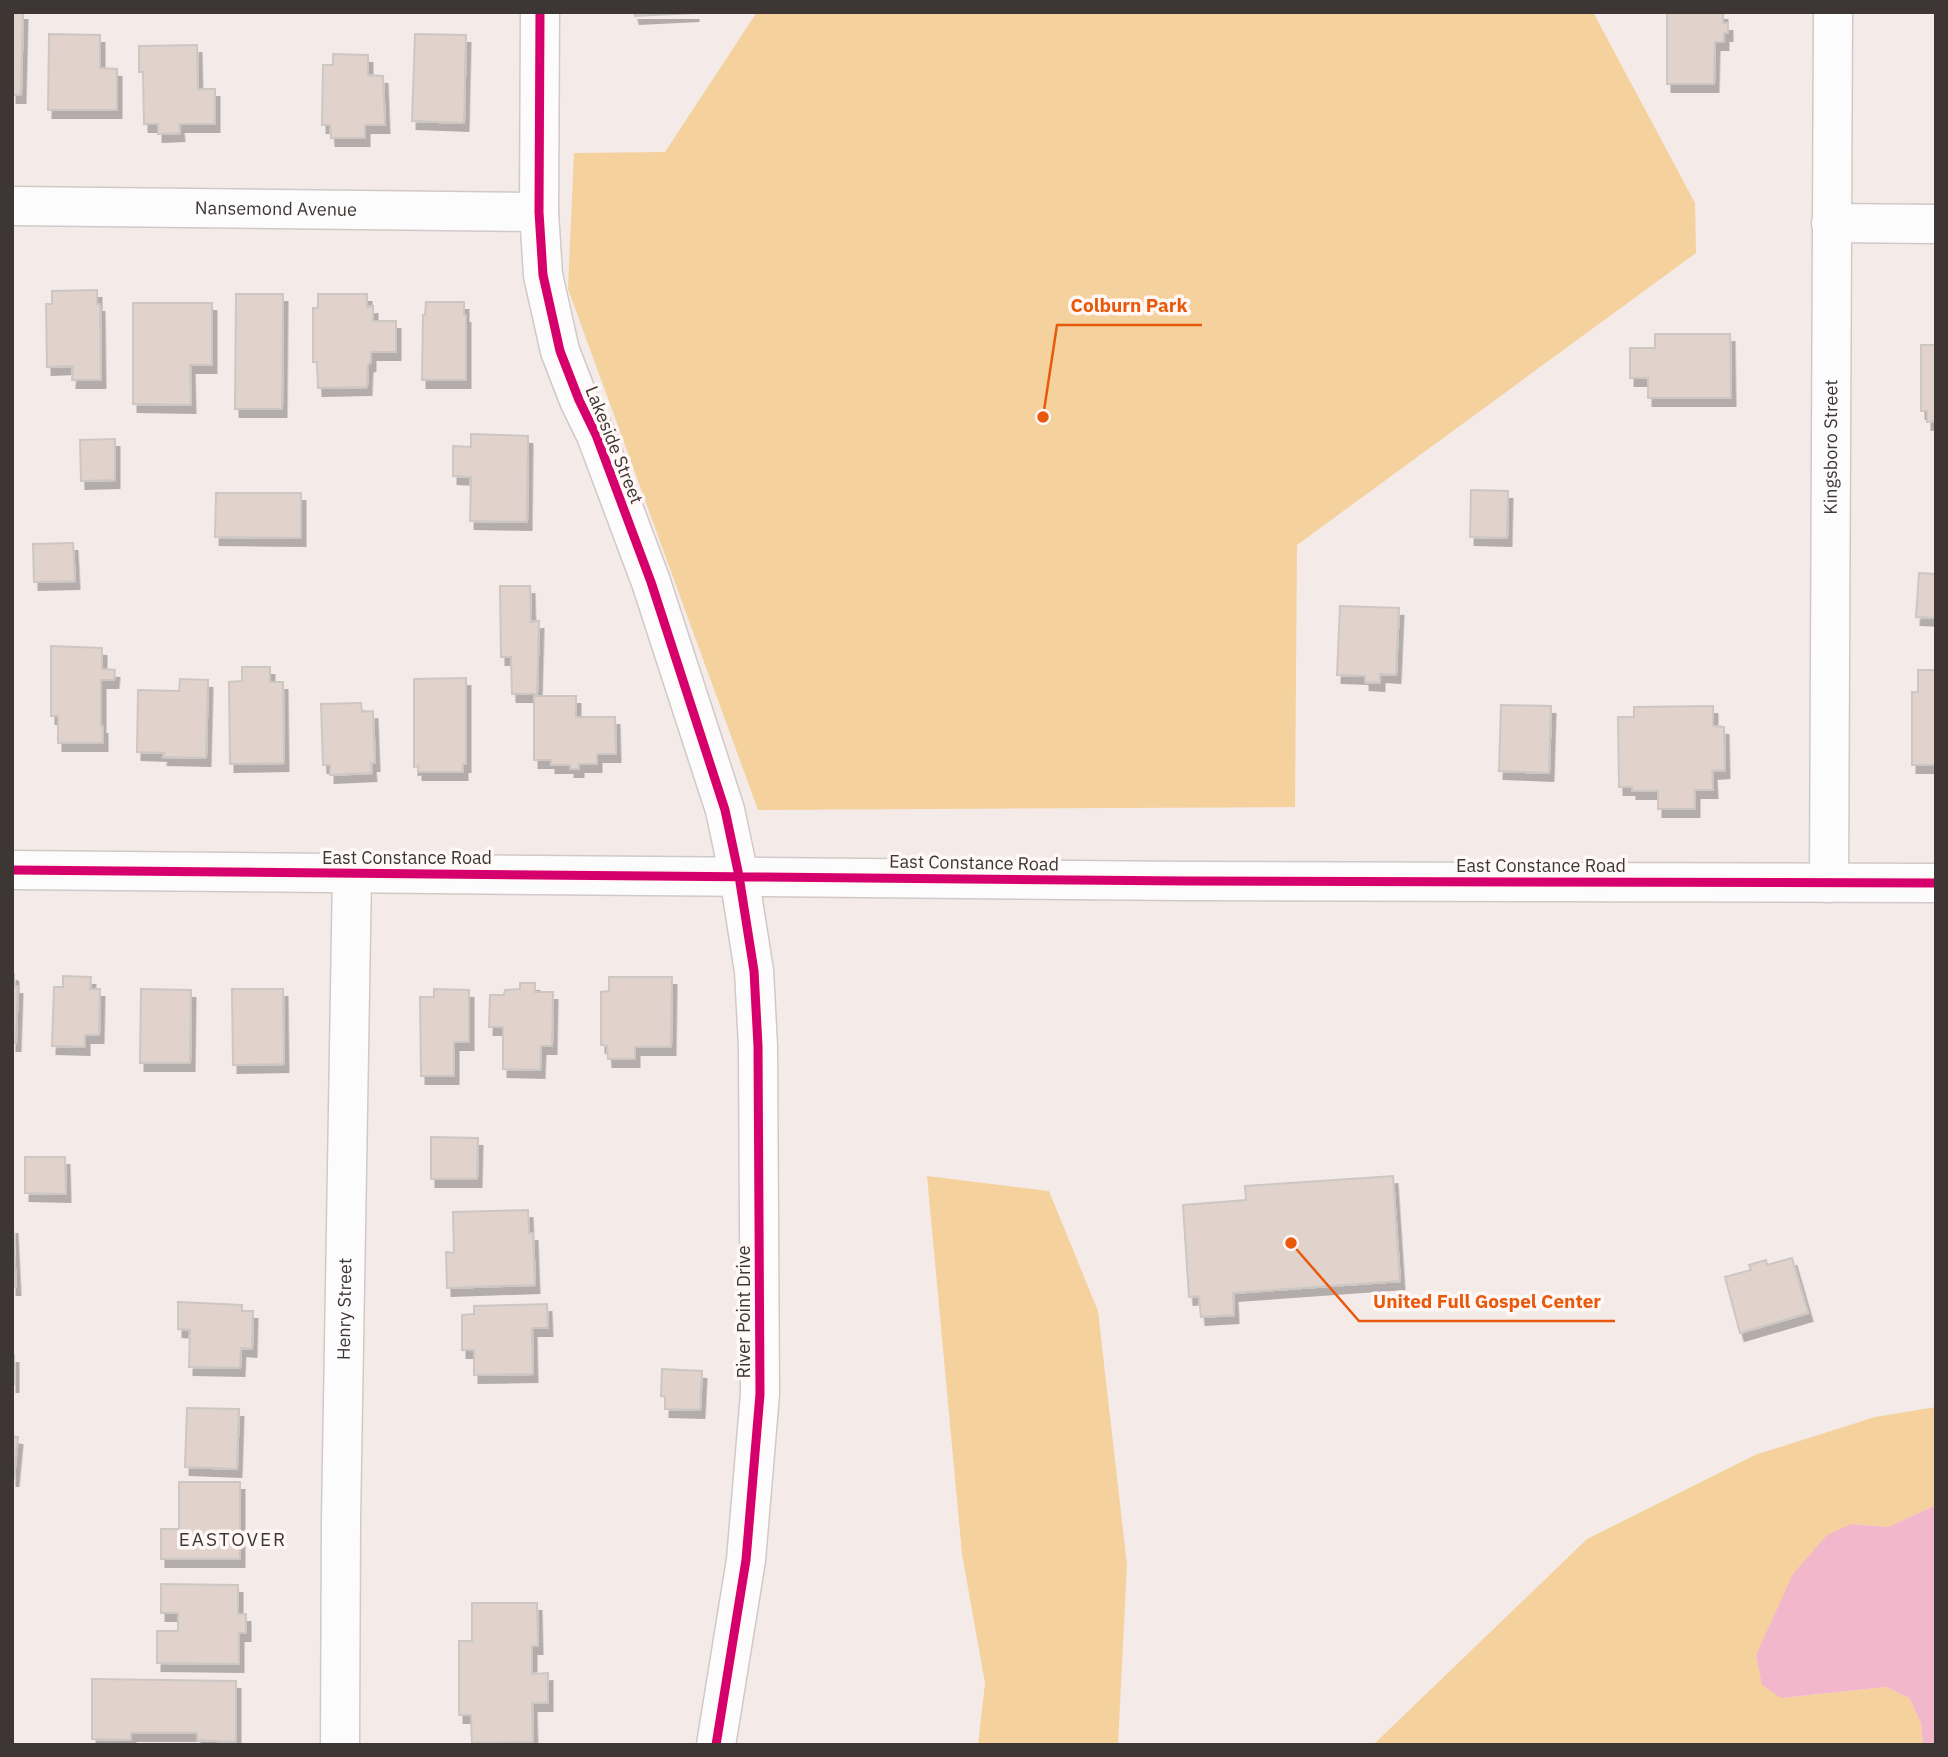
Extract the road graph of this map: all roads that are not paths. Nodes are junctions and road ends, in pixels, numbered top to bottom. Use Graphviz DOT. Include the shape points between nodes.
graph roads {
  1 [pos="540,12"];
  2 [pos="1833,12"];
  3 [pos="12,206"];
  4 [pos="539,212"];
  5 [pos="1831,223"];
  6 [pos="1936,224"];
  7 [pos="12,870"];
  8 [pos="352,874"];
  9 [pos="739,876"];
  10 [pos="1829,883"];
  11 [pos="1936,883"];
  12 [pos="340,1745"];
  13 [pos="716,1745"];
  1 -- 4 [label="street, Lakeside Street"];
  2 -- 5 [label="street, Kingsboro Street"];
  3 -- 4 [label="street, Nansemond Avenue"];
  4 -- 9 [label="street, Lakeside Street" via="543,275 560,351 651,582 725,810"];
  5 -- 6 [label="street"];
  5 -- 10 [label="street, Kingsboro Street"];
  7 -- 8 [label="street, East Constance Road"];
  8 -- 9 [label="street, East Constance Road"];
  8 -- 12 [label="street, Henry Street"];
  9 -- 10 [label="street, East Constance Road"];
  9 -- 13 [label="street, River Point Drive" via="754,971 758,1046 760,1394 746,1560"];
  10 -- 11 [label="street, East Constance Road"];
}
